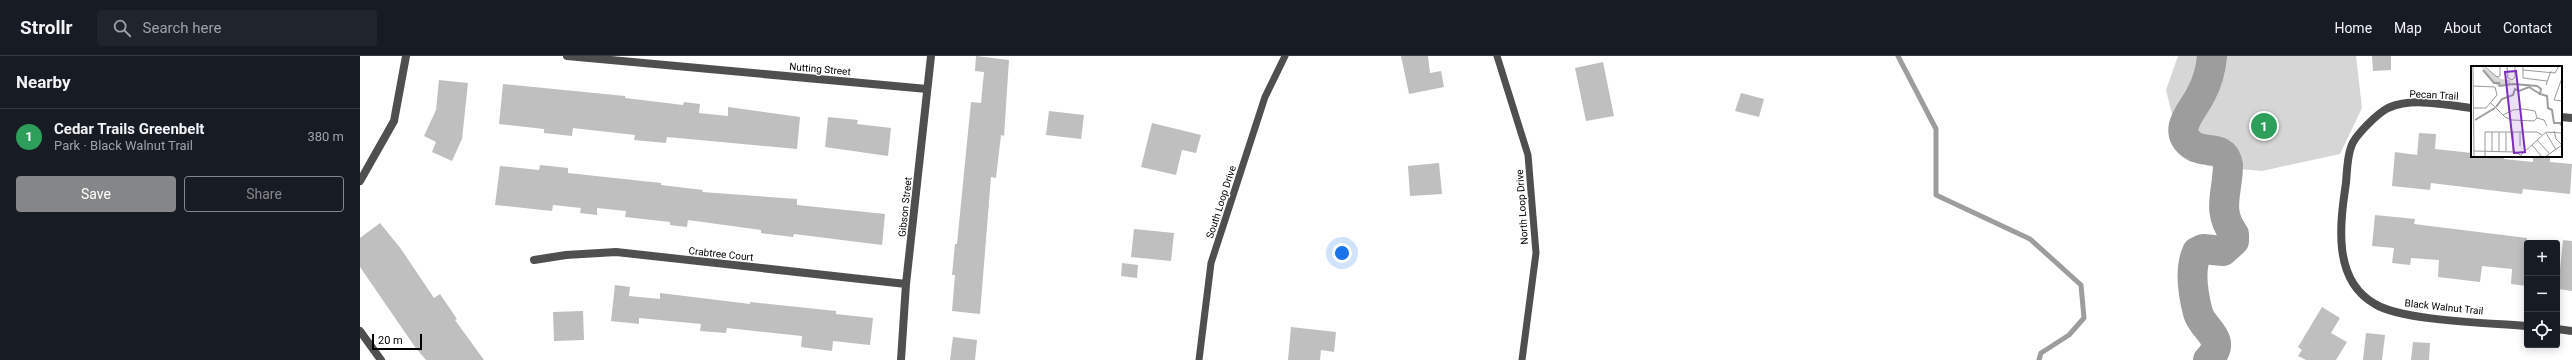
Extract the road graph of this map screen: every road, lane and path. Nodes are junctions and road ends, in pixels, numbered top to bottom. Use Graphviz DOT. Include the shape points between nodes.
graph roads {
  1 [pos="406,56"];
  2 [pos="567,56"];
  3 [pos="931,56"];
  4 [pos="1285,56"];
  5 [pos="1497,56"];
  6 [pos="927,90"];
  7 [pos="2471,108"];
  8 [pos="2374,117"];
  9 [pos="2562,117"];
  10 [pos="2572,118"];
  11 [pos="360,181"];
  12 [pos="534,260"];
  13 [pos="906,284"];
  14 [pos="2524,326"];
  15 [pos="2560,329"];
  16 [pos="360,331"];
  17 [pos="2572,331"];
  18 [pos="381,360"];
  19 [pos="901,360"];
  20 [pos="1199,360"];
  21 [pos="1522,360"];
  1 -- 11 [label="street" via="394,121"];
  2 -- 6 [label="street, Nutting Street"];
  3 -- 6 [label="street, Gibson Street"];
  4 -- 20 [label="lane, South Loop Drive" via="1265,97 1212,263"];
  5 -- 21 [label="lane, North Loop Drive" via="1528,155 1536,253"];
  6 -- 13 [label="street, Gibson Street"];
  7 -- 8 [label="street, Pecan Trail" via="2426,103 2403,104 2388,108"];
  8 -- 14 [label="street, Black Walnut Trail" via="2351,146 2340,226 2344,260 2354,284 2375,304 2404,314"];
  9 -- 10 [label="street"];
  12 -- 13 [label="street, Crabtree Court" via="616,252"];
  13 -- 19 [label="street, Gibson Street"];
  15 -- 17 [label="street"];
  16 -- 18 [label="street"];
}
